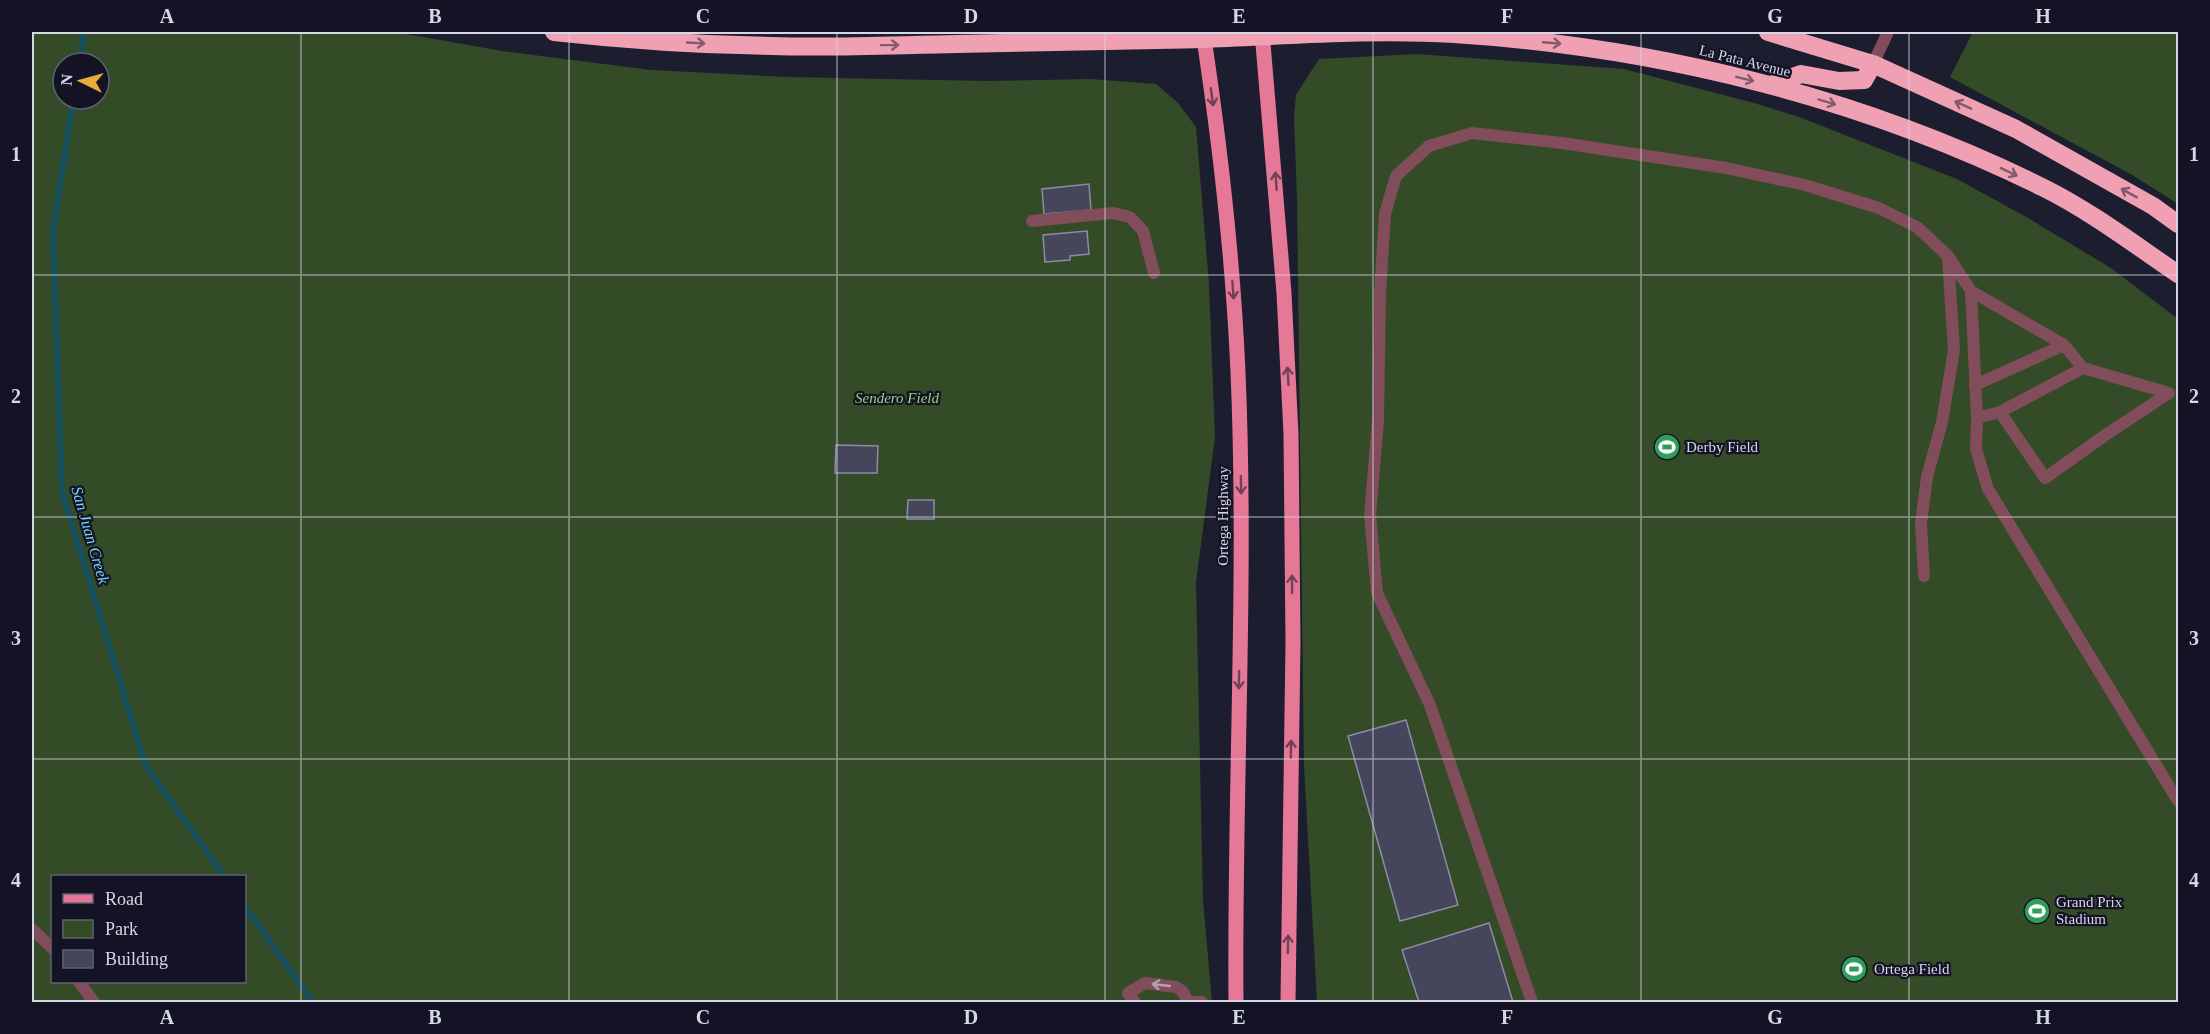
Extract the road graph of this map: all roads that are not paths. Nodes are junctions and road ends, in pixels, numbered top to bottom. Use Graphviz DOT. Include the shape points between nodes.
graph roads {
  1 [pos="554,32"];
  2 [pos="1768,32"];
  3 [pos="1888,32"];
  4 [pos="1262,34"];
  5 [pos="1204,35"];
  6 [pos="1873,64"];
  7 [pos="1771,85"];
  8 [pos="1032,221"];
  9 [pos="2178,224"];
  10 [pos="1948,256"];
  11 [pos="1154,273"];
  12 [pos="2178,274"];
  13 [pos="1971,291"];
  14 [pos="2064,345"];
  15 [pos="2083,368"];
  16 [pos="1975,385"];
  17 [pos="2000,412"];
  18 [pos="1977,418"];
  19 [pos="1924,576"];
  20 [pos="2178,801"];
  21 [pos="32,929"];
  22 [pos="51,947"];
  23 [pos="80,983"];
  24 [pos="94,1002"];
  25 [pos="1135,1002"];
  26 [pos="1187,1002"];
  27 [pos="1202,1002"];
  28 [pos="1236,1002"];
  29 [pos="1288,1002"];
  30 [pos="1532,1002"];
  1 -- 5 [label="highway, La Pata Avenue, one-way" via="773,46"];
  2 -- 6 [label="highway"];
  3 -- 6 [label="lane"];
  4 -- 5 [label="highway, La Pata Avenue"];
  4 -- 7 [label="highway, La Pata Avenue, one-way" via="1452,34 1561,44 1634,54"];
  29 -- 4 [label="main road, one-way" via="1293,642 1291,434 1284,293"];
  5 -- 28 [label="main road, Ortega Highway, one-way" via="1224,184 1238,371 1241,596"];
  6 -- 7 [label="highway" via="1864,80 1839,81 1801,74"];
  9 -- 6 [label="highway, one-way" via="2016,129"];
  7 -- 12 [label="highway, La Pata Avenue, one-way" via="1891,122 2047,190"];
  8 -- 11 [label="lane" via="1113,213 1130,217 1143,231"];
  10 -- 13 [label="lane"];
  10 -- 19 [label="lane" via="1954,350 1942,422 1927,477 1921,534"];
  10 -- 30 [label="lane" via="1917,227 1880,207 1805,185 1726,168 1562,143 1472,133 1429,146 1396,176 1385,214 1380,293 1378,421 1370,515 1377,593 1430,705"];
  13 -- 14 [label="lane"];
  13 -- 16 [label="lane"];
  14 -- 15 [label="lane"];
  14 -- 16 [label="lane"];
  15 -- 17 [label="lane"];
  15 -- 17 [label="lane" via="2169,393 2044,478"];
  16 -- 18 [label="lane"];
  17 -- 18 [label="lane"];
  18 -- 20 [label="lane" via="1976,449 1988,489"];
  21 -- 22 [label="lane"];
  23 -- 24 [label="lane"];
  26 -- 25 [label="lane, one-way" via="1176,987 1145,983 1128,993"];
  26 -- 27 [label="lane"];
}
